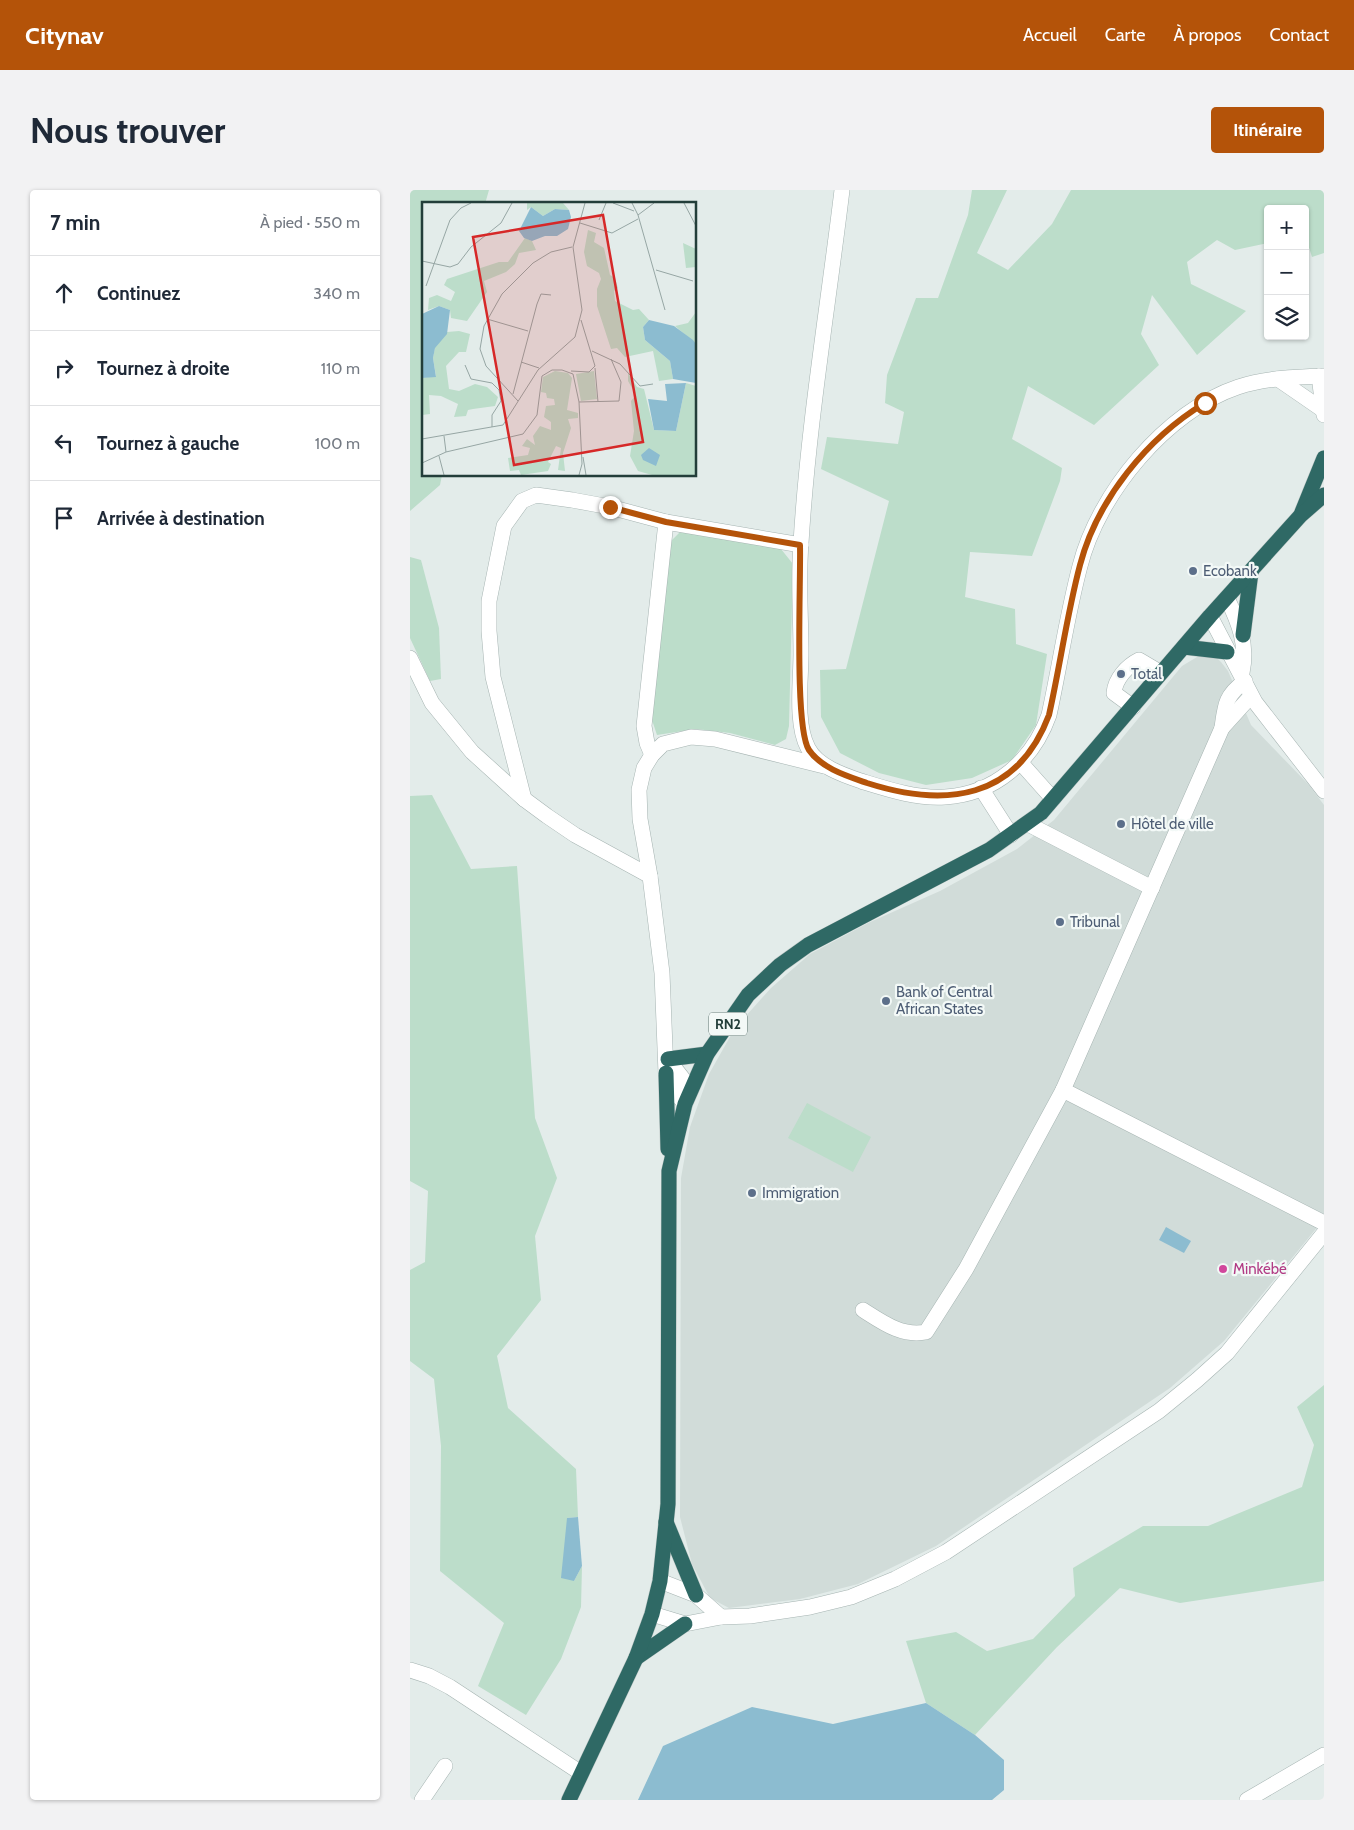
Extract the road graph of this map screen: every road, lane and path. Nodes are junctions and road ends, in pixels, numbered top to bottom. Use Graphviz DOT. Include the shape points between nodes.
graph roads {
  1 [pos="842,190"];
  2 [pos="1321,376"];
  3 [pos="1278,379"];
  4 [pos="1324,410"];
  5 [pos="1324,415"];
  6 [pos="1324,458"];
  7 [pos="1324,495"];
  8 [pos="1301,515"];
  9 [pos="666,522"];
  10 [pos="800,545"];
  11 [pos="1251,572"];
  12 [pos="1227,598"];
  13 [pos="1210,616"];
  14 [pos="1243,635"];
  15 [pos="1184,647"];
  16 [pos="1227,652"];
  17 [pos="410,658"];
  18 [pos="1161,673"];
  19 [pos="1243,677"];
  20 [pos="1251,696"];
  21 [pos="1133,707"];
  22 [pos="1222,728"];
  23 [pos="652,755"];
  24 [pos="1022,763"];
  25 [pos="827,766"];
  26 [pos="982,788"];
  27 [pos="1324,791"];
  28 [pos="524,799"];
  29 [pos="1053,799"];
  30 [pos="1028,824"];
  31 [pos="1011,835"];
  32 [pos="650,876"];
  33 [pos="1152,888"];
  34 [pos="707,1054"];
  35 [pos="666,1063"];
  36 [pos="691,1089"];
  37 [pos="1062,1090"];
  38 [pos="685,1104"];
  39 [pos="669,1171"];
  40 [pos="1324,1223"];
  41 [pos="1324,1233"];
  42 [pos="863,1310"];
  43 [pos="666,1522"];
  44 [pos="660,1581"];
  45 [pos="696,1595"];
  46 [pos="652,1614"];
  47 [pos="721,1618"];
  48 [pos="685,1624"];
  49 [pos="636,1658"];
  50 [pos="410,1670"];
  51 [pos="1324,1755"];
  52 [pos="445,1766"];
  53 [pos="581,1773"];
  54 [pos="422,1800"];
  55 [pos="569,1800"];
  56 [pos="1247,1800"];
  1 -- 10 [label="street"];
  2 -- 3 [label="street"];
  2 -- 4 [label="street"];
  3 -- 4 [label="street"];
  3 -- 24 [label="street" via="1238,387 1191,411 1168,430 1113,492 1091,535 1080,566 1049,715 1040,737"];
  4 -- 5 [label="street"];
  6 -- 8 [label="highway"];
  7 -- 8 [label="highway, RN2"];
  8 -- 11 [label="highway, RN2"];
  9 -- 10 [label="street"];
  9 -- 23 [label="street" via="644,726"];
  9 -- 28 [label="street" via="610,507 536,495 522,501 504,526 489,601 493,677"];
  10 -- 25 [label="street" via="802,726 808,749"];
  11 -- 12 [label="highway, RN2"];
  11 -- 14 [label="highway"];
  12 -- 13 [label="highway, RN2"];
  12 -- 14 [label="street"];
  13 -- 15 [label="highway, RN2"];
  13 -- 16 [label="street"];
  14 -- 19 [label="street"];
  15 -- 16 [label="highway"];
  15 -- 18 [label="highway, RN2"];
  16 -- 19 [label="street"];
  17 -- 28 [label="street" via="432,703 451,727 472,752"];
  18 -- 21 [label="highway, RN2"];
  18 -- 21 [label="street" via="1139,660 1126,670 1115,684 1114,693"];
  19 -- 20 [label="street"];
  19 -- 22 [label="street" via="1225,703"];
  20 -- 22 [label="street"];
  20 -- 27 [label="street"];
  21 -- 29 [label="highway, RN2"];
  22 -- 33 [label="street"];
  23 -- 25 [label="street" via="663,744 691,737"];
  23 -- 32 [label="street" via="644,768 639,790 640,819"];
  24 -- 26 [label="street"];
  24 -- 29 [label="street"];
  25 -- 26 [label="street" via="875,785 918,796 945,797"];
  26 -- 31 [label="street"];
  28 -- 32 [label="street" via="575,835"];
  29 -- 30 [label="highway, RN2"];
  30 -- 31 [label="highway, RN2"];
  30 -- 33 [label="street"];
  31 -- 34 [label="highway, RN2" via="990,850 808,945 780,965 748,994"];
  32 -- 35 [label="street" via="662,974"];
  33 -- 37 [label="street"];
  34 -- 35 [label="highway"];
  34 -- 36 [label="highway, RN2"];
  35 -- 36 [label="street"];
  35 -- 38 [label="street" via="675,1092"];
  35 -- 39 [label="highway"];
  36 -- 38 [label="highway, RN2"];
  37 -- 40 [label="street"];
  37 -- 42 [label="street" via="966,1269 926,1332 913,1335 891,1327"];
  38 -- 39 [label="highway, RN2"];
  39 -- 43 [label="highway, RN2"];
  41 -- 47 [label="street" via="1227,1353 1196,1380 1159,1411 946,1552 895,1580 850,1597 810,1607"];
  43 -- 44 [label="highway, RN2"];
  43 -- 45 [label="highway"];
  44 -- 45 [label="street"];
  44 -- 46 [label="highway, RN2"];
  45 -- 47 [label="street"];
  46 -- 48 [label="street"];
  46 -- 49 [label="highway, RN2"];
  47 -- 48 [label="street"];
  48 -- 49 [label="highway"];
  49 -- 53 [label="highway, RN2"];
  50 -- 53 [label="street" via="450,1687"];
  51 -- 56 [label="street"];
  52 -- 54 [label="street"];
  53 -- 55 [label="highway, RN2"];
}
